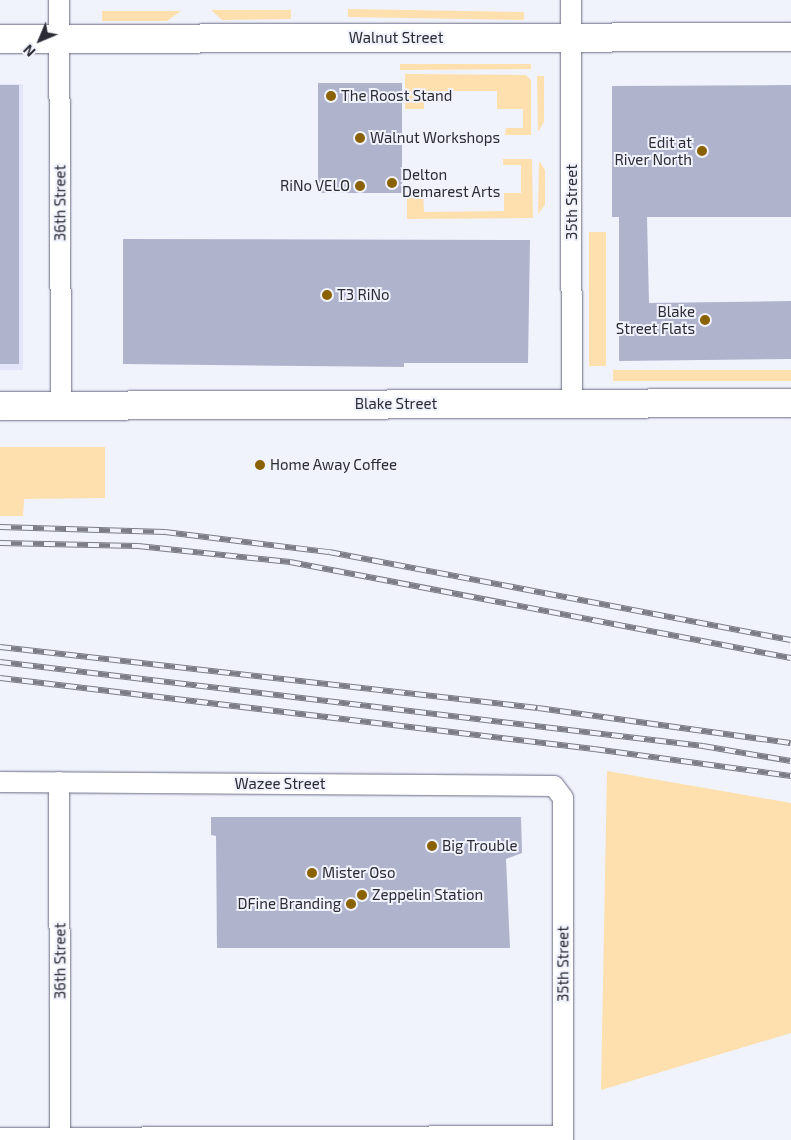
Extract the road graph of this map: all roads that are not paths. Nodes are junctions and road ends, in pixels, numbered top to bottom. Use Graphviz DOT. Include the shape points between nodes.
graph roads {
  1 [pos="59,0"];
  2 [pos="571,0"];
  3 [pos="571,37"];
  4 [pos="791,37"];
  5 [pos="0,39"];
  6 [pos="59,39"];
  7 [pos="791,403"];
  8 [pos="572,404"];
  9 [pos="0,406"];
  10 [pos="61,406"];
  11 [pos="0,782"];
  12 [pos="59,782"];
  13 [pos="558,790"];
  14 [pos="0,1138"];
  15 [pos="563,1138"];
  16 [pos="60,1139"];
  1 -- 6 [label="street, 36th Street"];
  2 -- 3 [label="street, 35th Street"];
  3 -- 4 [label="street, Walnut Street"];
  3 -- 6 [label="street, Walnut Street"];
  3 -- 8 [label="street, 35th Street"];
  5 -- 6 [label="street, Walnut Street"];
  6 -- 10 [label="street, 36th Street"];
  7 -- 8 [label="street, Blake Street"];
  8 -- 10 [label="street, Blake Street"];
  9 -- 10 [label="street, Blake Street"];
  11 -- 12 [label="street, Wazee Street"];
  12 -- 13 [label="street, Wazee Street" via="549,785"];
  12 -- 16 [label="street, 36th Street"];
  13 -- 15 [label="street, 35th Street" via="563,798"];
  14 -- 16 [label="street"];
  15 -- 16 [label="street"];
}
